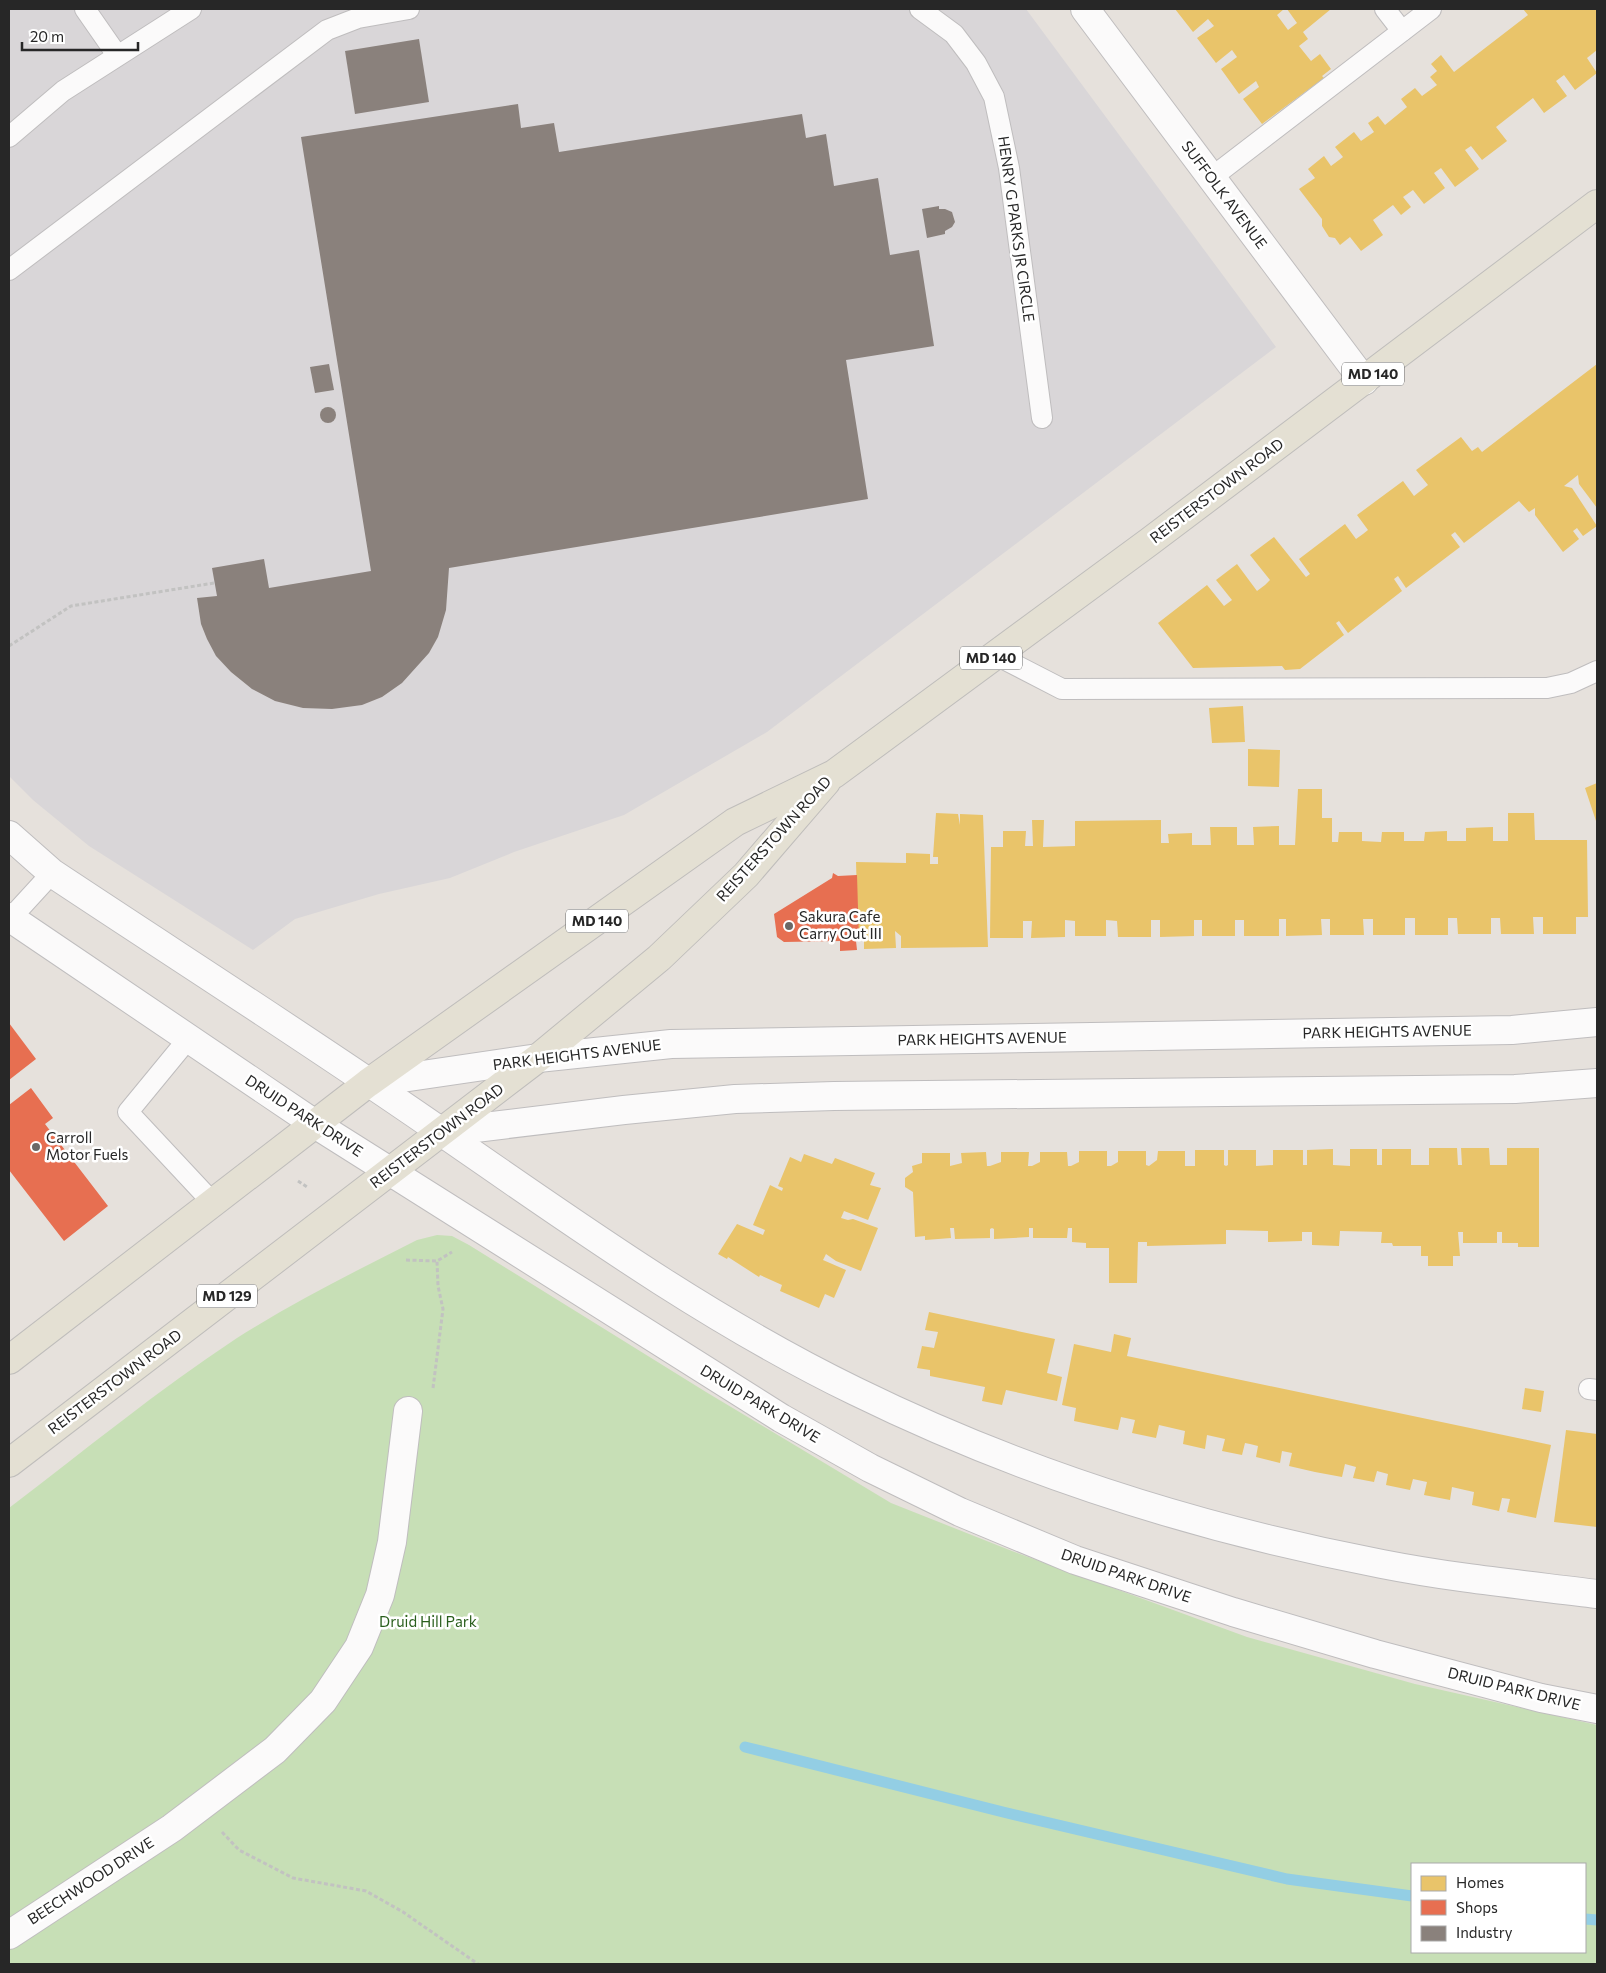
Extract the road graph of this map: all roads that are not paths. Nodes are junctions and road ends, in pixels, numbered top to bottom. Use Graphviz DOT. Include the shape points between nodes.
graph roads {
  1 [pos="85,9"];
  2 [pos="191,9"];
  3 [pos="409,9"];
  4 [pos="920,9"];
  5 [pos="1085,9"];
  6 [pos="1385,9"];
  7 [pos="1431,9"];
  8 [pos="1402,31"];
  9 [pos="118,55"];
  10 [pos="9,137"];
  11 [pos="1211,178"];
  12 [pos="1597,204"];
  13 [pos="9,270"];
  14 [pos="1364,381"];
  15 [pos="1042,418"];
  16 [pos="996,654"];
  17 [pos="1597,671"];
  18 [pos="834,774"];
  19 [pos="9,835"];
  20 [pos="52,873"];
  21 [pos="9,919"];
  22 [pos="1597,1022"];
  23 [pos="188,1039"];
  24 [pos="538,1058"];
  25 [pos="368,1083"];
  26 [pos="1597,1083"];
  27 [pos="314,1124"];
  28 [pos="442,1132"];
  29 [pos="390,1172"];
  30 [pos="213,1203"];
  31 [pos="9,1360"];
  32 [pos="408,1411"];
  33 [pos="9,1463"];
  34 [pos="1597,1594"];
  35 [pos="1597,1709"];
  36 [pos="9,1935"];
  1 -- 9 [label="lane"];
  2 -- 9 [label="lane"];
  3 -- 13 [label="lane" via="358,18 328,30"];
  4 -- 15 [label="lane, HENRY G PARKS JR CIRCLE" via="954,34 976,63 994,97 1010,168"];
  5 -- 11 [label="main road, SUFFOLK AVENUE"];
  6 -- 8 [label="lane"];
  7 -- 8 [label="lane"];
  8 -- 11 [label="lane"];
  9 -- 10 [label="lane" via="63,91"];
  11 -- 14 [label="main road, SUFFOLK AVENUE"];
  12 -- 14 [label="main road, REISTERSTOWN ROAD / MD 140"];
  14 -- 16 [label="main road, REISTERSTOWN ROAD / MD 140"];
  16 -- 17 [label="lane" via="1062,689 1547,688 1571,683"];
  16 -- 18 [label="main road, REISTERSTOWN ROAD / MD 140"];
  18 -- 24 [label="main road, REISTERSTOWN ROAD / MD 140" via="726,894 659,958"];
  18 -- 25 [label="main road, REISTERSTOWN ROAD / MD 140" via="735,822"];
  19 -- 20 [label="main road"];
  20 -- 21 [label="lane"];
  20 -- 25 [label="main road"];
  21 -- 23 [label="main road, DRUID PARK DRIVE"];
  22 -- 24 [label="main road, PARK HEIGHTS AVENUE" via="1502,1031 677,1044"];
  23 -- 27 [label="main road, DRUID PARK DRIVE"];
  23 -- 30 [label="lane" via="128,1112"];
  24 -- 25 [label="main road, PARK HEIGHTS AVENUE"];
  24 -- 28 [label="main road, REISTERSTOWN ROAD / MD 140"];
  25 -- 27 [label="main road, REISTERSTOWN ROAD"];
  25 -- 28 [label="main road"];
  26 -- 28 [label="main road" via="1515,1089 735,1099"];
  27 -- 29 [label="main road, DRUID PARK DRIVE"];
  27 -- 30 [label="main road, REISTERSTOWN ROAD"];
  28 -- 29 [label="main road, REISTERSTOWN ROAD / MD 129"];
  28 -- 34 [label="main road" via="582,1230 764,1343 855,1391 1022,1464 1104,1493 1297,1546 1411,1569"];
  29 -- 33 [label="main road, REISTERSTOWN ROAD / MD 129"];
  29 -- 35 [label="main road, DRUID PARK DRIVE" via="781,1418 870,1468 960,1512 1076,1560 1233,1612 1375,1654 1541,1698"];
  30 -- 31 [label="main road, REISTERSTOWN ROAD"];
  32 -- 36 [label="main road, BEECHWOOD DRIVE" via="392,1542 380,1595 358,1647 324,1701 275,1750 172,1828"];
}
